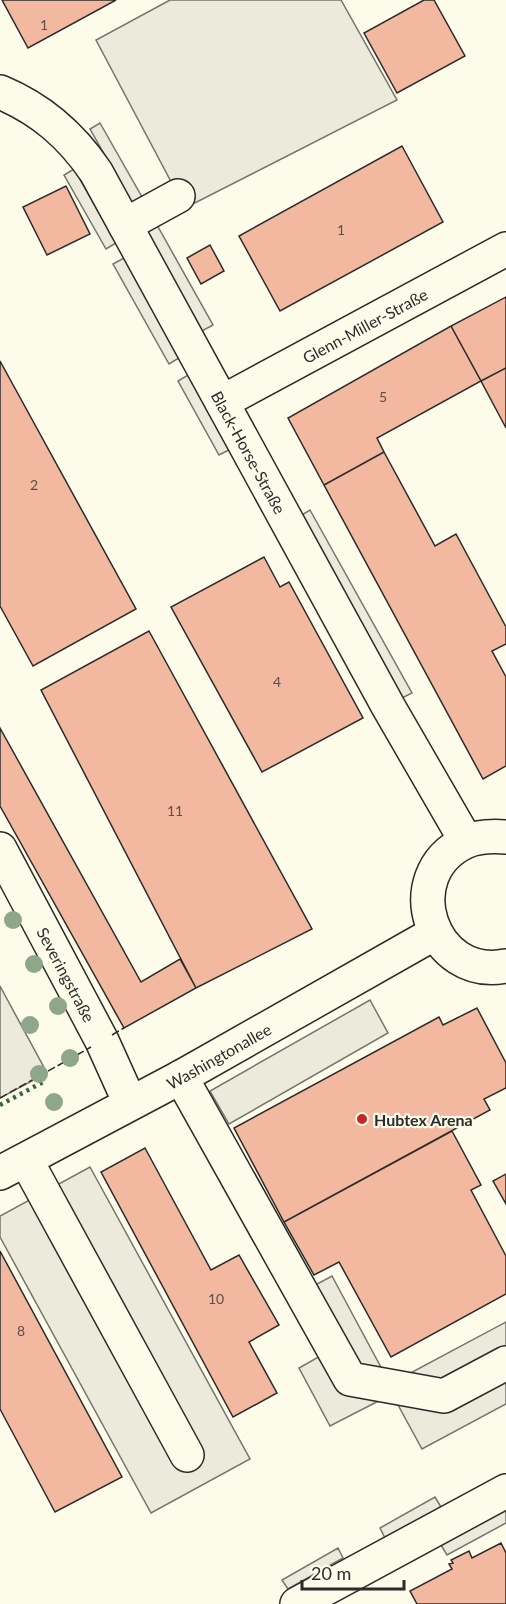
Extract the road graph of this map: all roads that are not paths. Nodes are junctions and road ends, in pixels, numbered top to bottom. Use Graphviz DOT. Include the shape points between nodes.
graph roads {
  1 [pos="0,92"];
  2 [pos="178,196"];
  3 [pos="125,225"];
  4 [pos="506,249"];
  5 [pos="222,402"];
  6 [pos="506,837"];
  7 [pos="466,841"];
  8 [pos="0,849"];
  9 [pos="435,933"];
  10 [pos="506,966"];
  11 [pos="181,1077"];
  12 [pos="130,1103"];
  13 [pos="13,1166"];
  14 [pos="506,1363"];
  15 [pos="187,1455"];
  16 [pos="506,1491"];
  17 [pos="297,1604"];
  1 -- 3 [label="street, Black-Horse-Straße" via="44,115 66,134 90,163"];
  2 -- 3 [label="street"];
  3 -- 5 [label="street, Black-Horse-Straße"];
  4 -- 5 [label="street, Glenn-Miller-Straße"];
  5 -- 7 [label="street, Black-Horse-Straße"];
  6 -- 7 [label="street"];
  7 -- 9 [label="street" via="438,864 430,880 428,916"];
  8 -- 12 [label="street, Severingstraße" via="102,1041"];
  9 -- 10 [label="street" via="447,949 464,961"];
  9 -- 11 [label="street, Washingtonallee"];
  11 -- 12 [label="street, Washingtonallee"];
  11 -- 14 [label="street" via="350,1379 444,1396"];
  12 -- 13 [label="street, Washingtonallee"];
  13 -- 15 [label="street"];
  16 -- 17 [label="street"];
}
